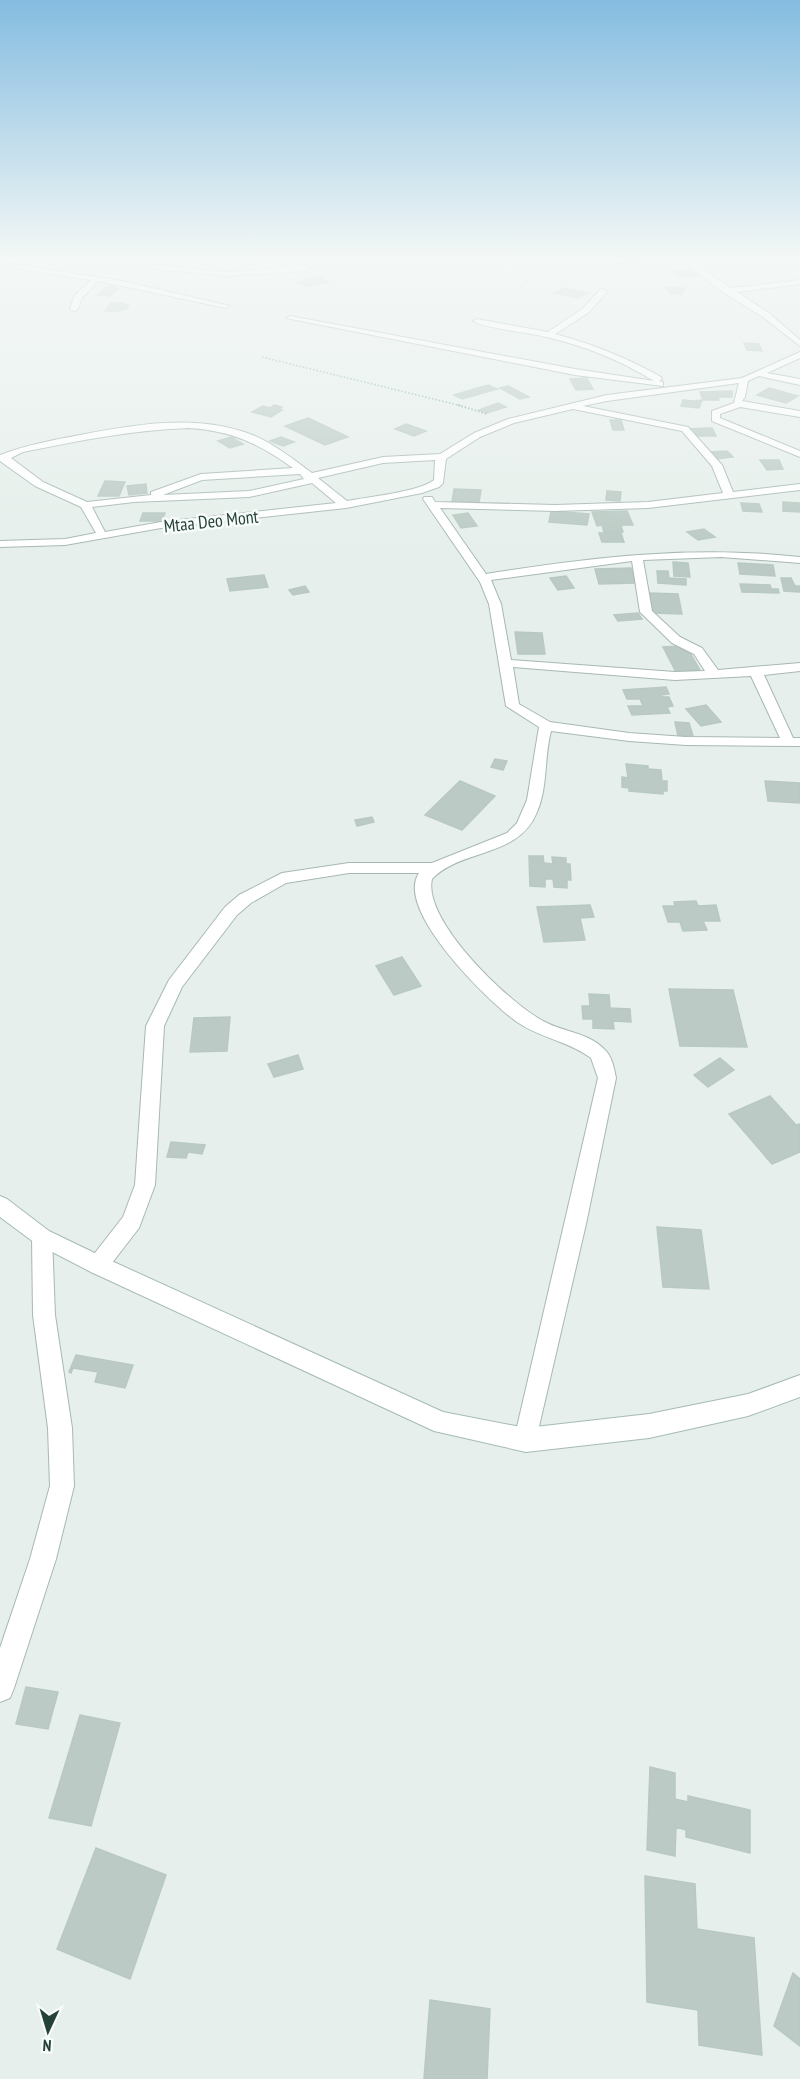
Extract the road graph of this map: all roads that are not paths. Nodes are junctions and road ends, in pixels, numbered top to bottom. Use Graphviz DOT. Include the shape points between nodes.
graph roads {
  1 [pos="496,357"];
  2 [pos="609,357"];
  3 [pos="796,357"];
  4 [pos="760,374"];
  5 [pos="744,380"];
  6 [pos="800,382"];
  7 [pos="667,385"];
  8 [pos="688,388"];
  9 [pos="739,404"];
  10 [pos="569,407"];
  11 [pos="800,414"];
  12 [pos="3,454"];
  13 [pos="800,454"];
  14 [pos="442,457"];
  15 [pos="307,476"];
  16 [pos="800,487"];
  17 [pos="422,490"];
  18 [pos="729,495"];
  19 [pos="134,499"];
  20 [pos="85,505"];
  21 [pos="346,505"];
  22 [pos="432,505"];
  23 [pos="102,535"];
  24 [pos="0,544"];
  25 [pos="637,558"];
  26 [pos="800,560"];
  27 [pos="483,578"];
  28 [pos="504,663"];
  29 [pos="800,667"];
  30 [pos="756,672"];
  31 [pos="714,674"];
  32 [pos="546,726"];
  33 [pos="794,741"];
  34 [pos="431,868"];
  35 [pos="0,1205"];
  36 [pos="42,1237"];
  37 [pos="98,1265"];
  38 [pos="800,1389"];
  39 [pos="526,1440"];
  40 [pos="0,1688"];
  1 -- 7 [label="street"];
  2 -- 7 [label="street"];
  3 -- 4 [label="street"];
  4 -- 5 [label="street"];
  4 -- 6 [label="street"];
  5 -- 8 [label="street"];
  5 -- 9 [label="street"];
  7 -- 8 [label="street"];
  8 -- 10 [label="street"];
  9 -- 11 [label="street"];
  9 -- 13 [label="street" via="716,413 715,419"];
  10 -- 14 [label="street" via="511,421 477,435"];
  10 -- 18 [label="street" via="685,429 717,465"];
  12 -- 15 [label="street" via="155,426 213,428 257,441"];
  12 -- 20 [label="street" via="39,484"];
  14 -- 15 [label="street" via="383,460"];
  14 -- 17 [label="street" via="439,481"];
  15 -- 19 [label="street" via="249,494"];
  15 -- 19 [label="street" via="201,477"];
  15 -- 21 [label="street"];
  16 -- 18 [label="street"];
  17 -- 21 [label="street, Mtaa Deo Mont"];
  17 -- 22 [label="street"];
  18 -- 22 [label="street" via="592,507"];
  19 -- 20 [label="street"];
  20 -- 23 [label="street"];
  21 -- 23 [label="street, Mtaa Deo Mont"];
  22 -- 27 [label="street"];
  23 -- 24 [label="street, Mtaa Deo Mont" via="65,542"];
  25 -- 26 [label="street" via="731,554"];
  25 -- 27 [label="street" via="590,561"];
  25 -- 31 [label="street" via="646,612 676,640 698,651"];
  27 -- 28 [label="street" via="495,604"];
  28 -- 31 [label="street" via="646,675"];
  28 -- 32 [label="street" via="513,706"];
  29 -- 30 [label="street"];
  30 -- 31 [label="street"];
  30 -- 33 [label="street"];
  32 -- 33 [label="street" via="652,739"];
  32 -- 34 [label="street" via="533,805 525,822 512,836"];
  34 -- 37 [label="street" via="349,868 282,878 231,910 175,984 155,1026 145,1185 132,1222"];
  34 -- 39 [label="street" via="422,883 424,896 437,927 456,955 503,1000 537,1025 596,1052 607,1078"];
  35 -- 36 [label="street"];
  36 -- 37 [label="street"];
  36 -- 40 [label="street" via="44,1315 60,1428 62,1486 43,1559"];
  37 -- 39 [label="street" via="442,1423"];
  38 -- 39 [label="street" via="748,1405 648,1426"];
}
